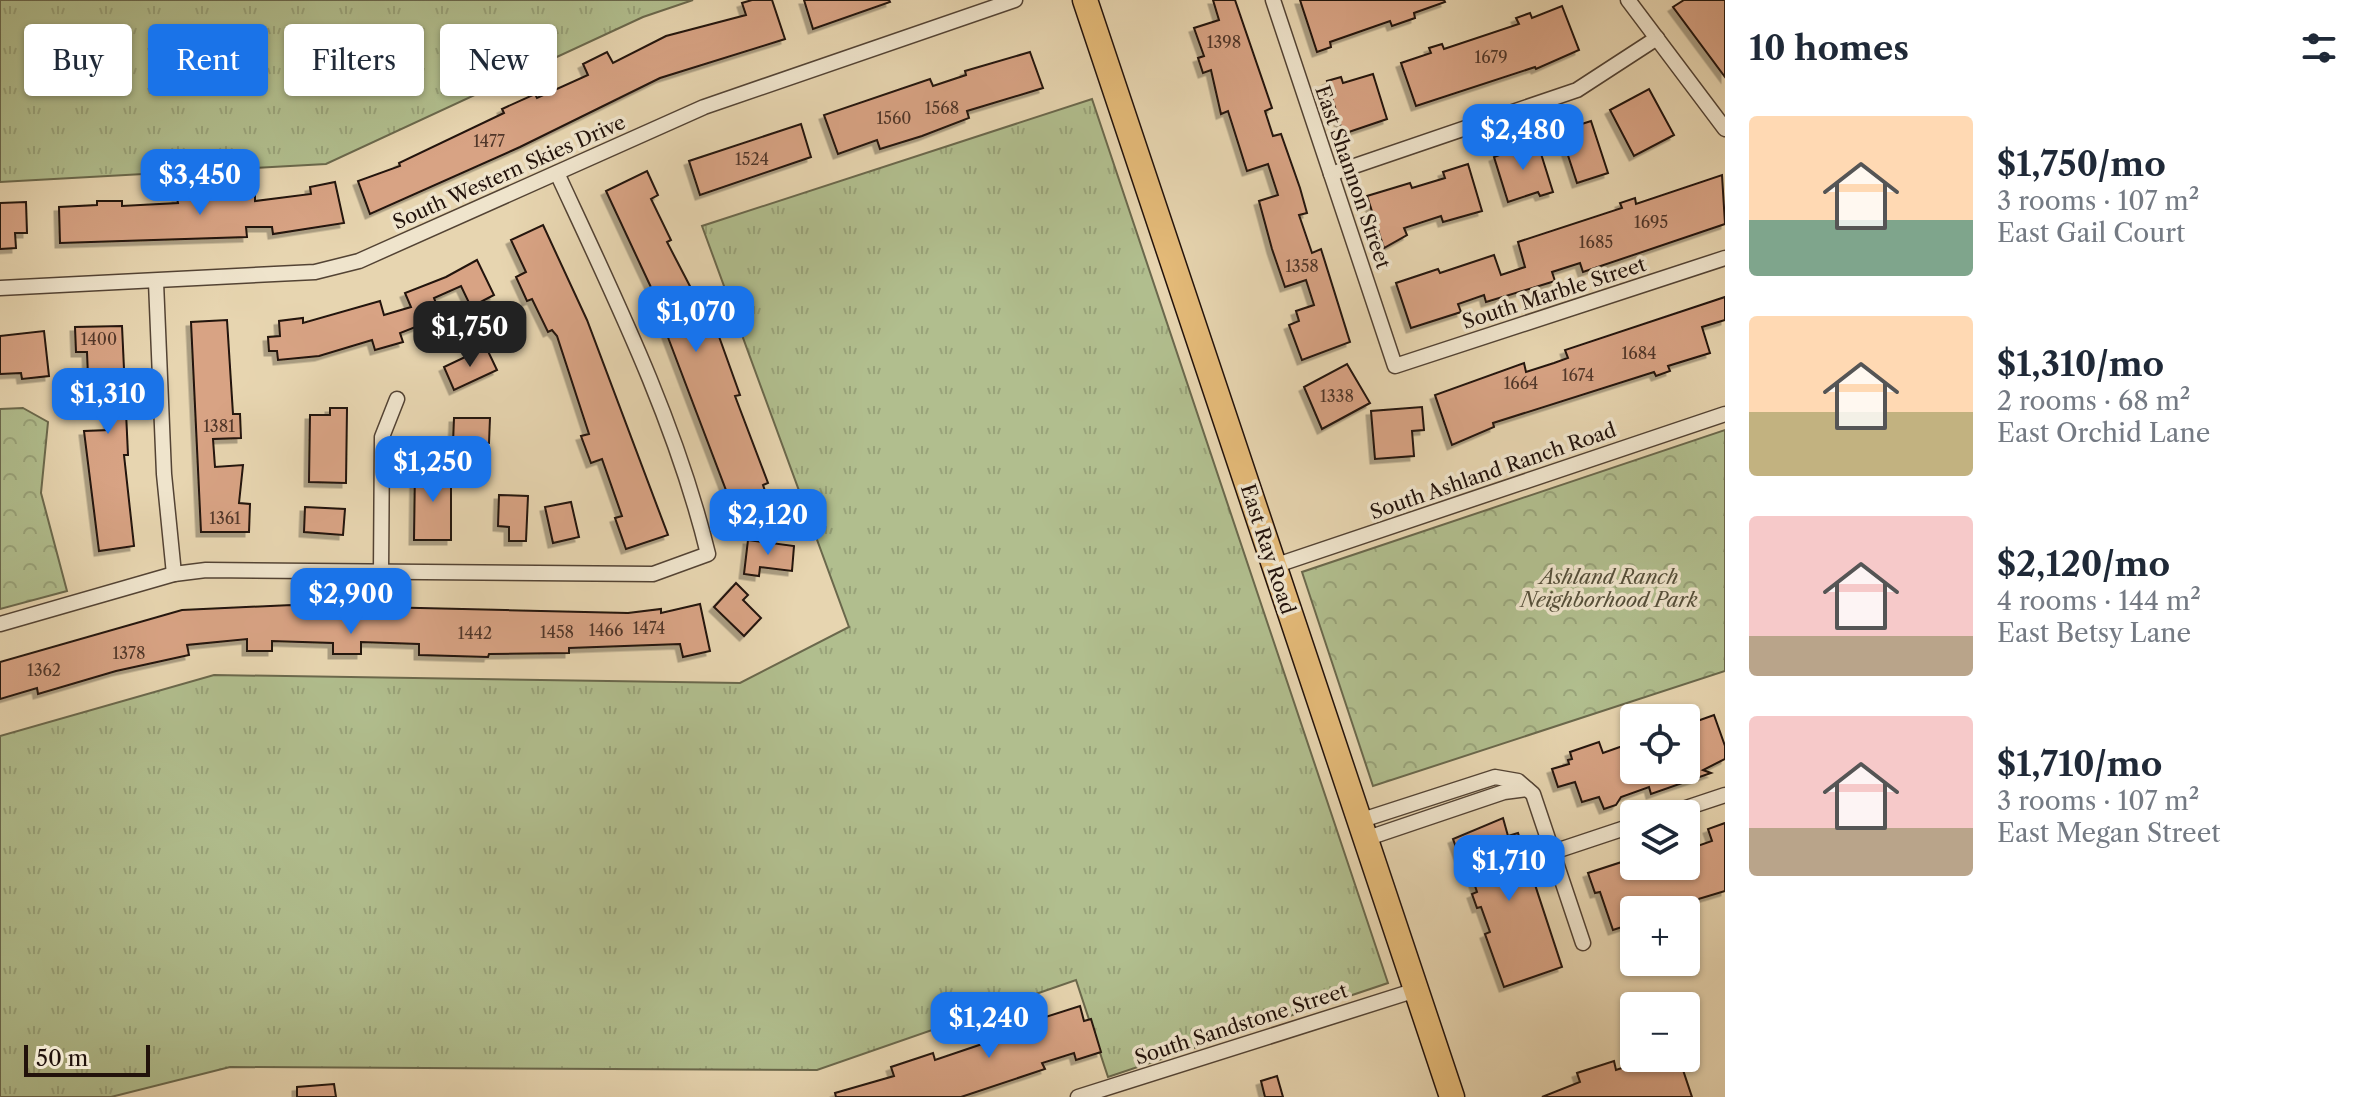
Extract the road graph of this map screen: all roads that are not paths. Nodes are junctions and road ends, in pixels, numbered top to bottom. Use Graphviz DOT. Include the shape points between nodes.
graph roads {
  1 [pos="1015,0"];
  2 [pos="1085,0"];
  3 [pos="1273,0"];
  4 [pos="1628,0"];
  5 [pos="1657,38"];
  6 [pos="1725,129"];
  7 [pos="557,173"];
  8 [pos="1331,174"];
  9 [pos="1725,258"];
  10 [pos="156,282"];
  11 [pos="0,288"];
  12 [pos="1395,366"];
  13 [pos="397,399"];
  14 [pos="1725,414"];
  15 [pos="1274,566"];
  16 [pos="381,573"];
  17 [pos="174,574"];
  18 [pos="0,624"];
  19 [pos="1527,789"];
  20 [pos="1448,792"];
  21 [pos="1725,795"];
  22 [pos="1700,803"];
  23 [pos="1454,809"];
  24 [pos="1362,830"];
  25 [pos="1620,830"];
  26 [pos="1553,852"];
  27 [pos="1583,943"];
  28 [pos="1416,990"];
  29 [pos="1078,1097"];
  30 [pos="1452,1097"];
  1 -- 7 [label="street, South Western Skies Drive" via="704,107"];
  2 -- 15 [label="main road, East Ray Road"];
  3 -- 8 [label="street, East Shannon Street"];
  4 -- 5 [label="street"];
  5 -- 6 [label="street"];
  5 -- 8 [label="street" via="1577,90"];
  7 -- 10 [label="street, South Western Skies Drive" via="359,261 315,272"];
  7 -- 16 [label="street" via="630,333 699,516 708,554 653,574"];
  8 -- 12 [label="street, East Shannon Street"];
  9 -- 12 [label="street, South Marble Street"];
  10 -- 11 [label="street, South Western Skies Drive"];
  10 -- 17 [label="street"];
  13 -- 16 [label="street" via="382,437"];
  14 -- 15 [label="street, South Ashland Ranch Road"];
  15 -- 24 [label="main road, East Ray Road"];
  16 -- 17 [label="street"];
  17 -- 18 [label="street"];
  19 -- 20 [label="street" via="1518,781 1495,777"];
  19 -- 23 [label="street"];
  19 -- 26 [label="street"];
  20 -- 23 [label="street"];
  20 -- 24 [label="street"];
  21 -- 22 [label="street"];
  23 -- 24 [label="street"];
  24 -- 28 [label="main road, East Ray Road"];
  25 -- 26 [label="street"];
  26 -- 27 [label="street"];
  28 -- 29 [label="street, South Sandstone Street"];
  28 -- 30 [label="main road, East Ray Road"];
}
